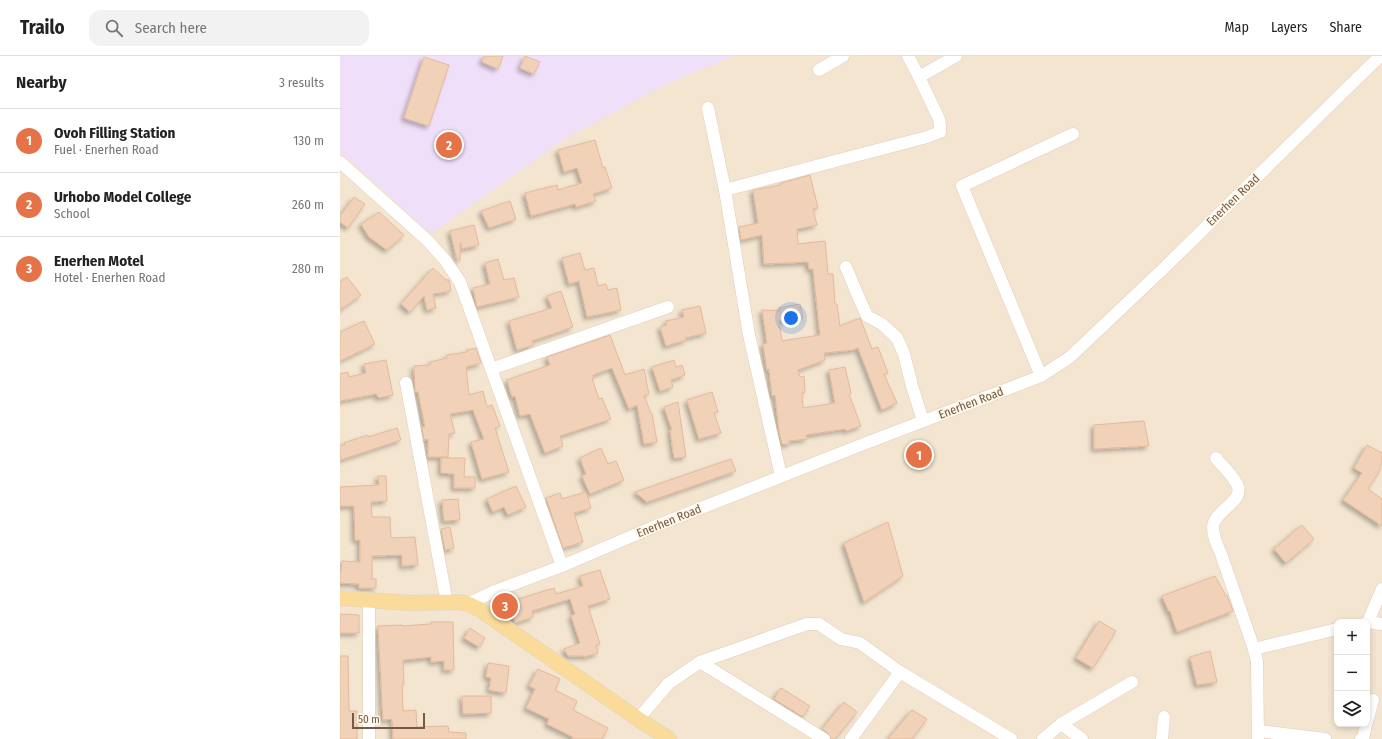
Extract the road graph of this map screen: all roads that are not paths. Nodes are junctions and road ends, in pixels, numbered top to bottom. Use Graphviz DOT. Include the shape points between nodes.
graph roads {
  1 [pos="843,56"];
  2 [pos="908,56"];
  3 [pos="956,56"];
  4 [pos="1380,56"];
  5 [pos="819,70"];
  6 [pos="919,77"];
  7 [pos="708,108"];
  8 [pos="1073,134"];
  9 [pos="340,162"];
  10 [pos="725,190"];
  11 [pos="846,267"];
  12 [pos="668,307"];
  13 [pos="491,369"];
  14 [pos="1041,376"];
  15 [pos="406,383"];
  16 [pos="923,421"];
  17 [pos="1216,458"];
  18 [pos="781,476"];
  19 [pos="562,566"];
  20 [pos="1382,589"];
  21 [pos="340,598"];
  22 [pos="369,600"];
  23 [pos="447,603"];
  24 [pos="468,604"];
  25 [pos="1369,619"];
  26 [pos="1370,622"];
  27 [pos="1382,624"];
  28 [pos="1334,630"];
  29 [pos="1254,648"];
  30 [pos="700,662"];
  31 [pos="900,672"];
  32 [pos="1132,682"];
  33 [pos="1373,700"];
  34 [pos="1370,712"];
  35 [pos="1164,717"];
  36 [pos="638,719"];
  37 [pos="1061,724"];
  38 [pos="1366,727"];
  39 [pos="1259,735"];
  40 [pos="369,739"];
  41 [pos="669,739"];
  42 [pos="824,739"];
  43 [pos="851,739"];
  44 [pos="1011,739"];
  45 [pos="1043,739"];
  46 [pos="1082,739"];
  47 [pos="1162,739"];
  48 [pos="1325,739"];
  49 [pos="1361,739"];
  1 -- 5 [label="street"];
  2 -- 6 [label="street"];
  3 -- 6 [label="street"];
  4 -- 14 [label="street, Enerhen Road" via="1070,357"];
  6 -- 10 [label="street" via="939,119 940,132"];
  7 -- 10 [label="street"];
  8 -- 14 [label="street" via="962,186"];
  9 -- 13 [label="street" via="446,260 460,282"];
  10 -- 18 [label="street" via="749,335"];
  11 -- 16 [label="street" via="867,316 882,324 896,338 904,354"];
  12 -- 13 [label="street"];
  13 -- 19 [label="street"];
  14 -- 16 [label="street, Enerhen Road"];
  15 -- 23 [label="street"];
  16 -- 18 [label="street, Enerhen Road"];
  17 -- 29 [label="street" via="1236,482 1239,493 1218,515 1213,526 1214,540"];
  18 -- 19 [label="street, Enerhen Road"];
  19 -- 24 [label="street, Enerhen Road"];
  20 -- 25 [label="street"];
  21 -- 22 [label="main road"];
  22 -- 23 [label="main road"];
  22 -- 40 [label="street"];
  23 -- 24 [label="main road"];
  24 -- 36 [label="main road"];
  26 -- 27 [label="street"];
  28 -- 29 [label="street"];
  29 -- 39 [label="street" via="1257,661"];
  30 -- 31 [label="street" via="807,624 818,624 841,639 860,643"];
  30 -- 36 [label="street" via="668,683"];
  30 -- 42 [label="street"];
  31 -- 43 [label="street"];
  31 -- 44 [label="street"];
  32 -- 37 [label="street"];
  33 -- 34 [label="street"];
  35 -- 47 [label="street"];
  36 -- 41 [label="main road"];
  37 -- 45 [label="street"];
  37 -- 46 [label="street"];
  38 -- 49 [label="street"];
  39 -- 48 [label="street"];
}
